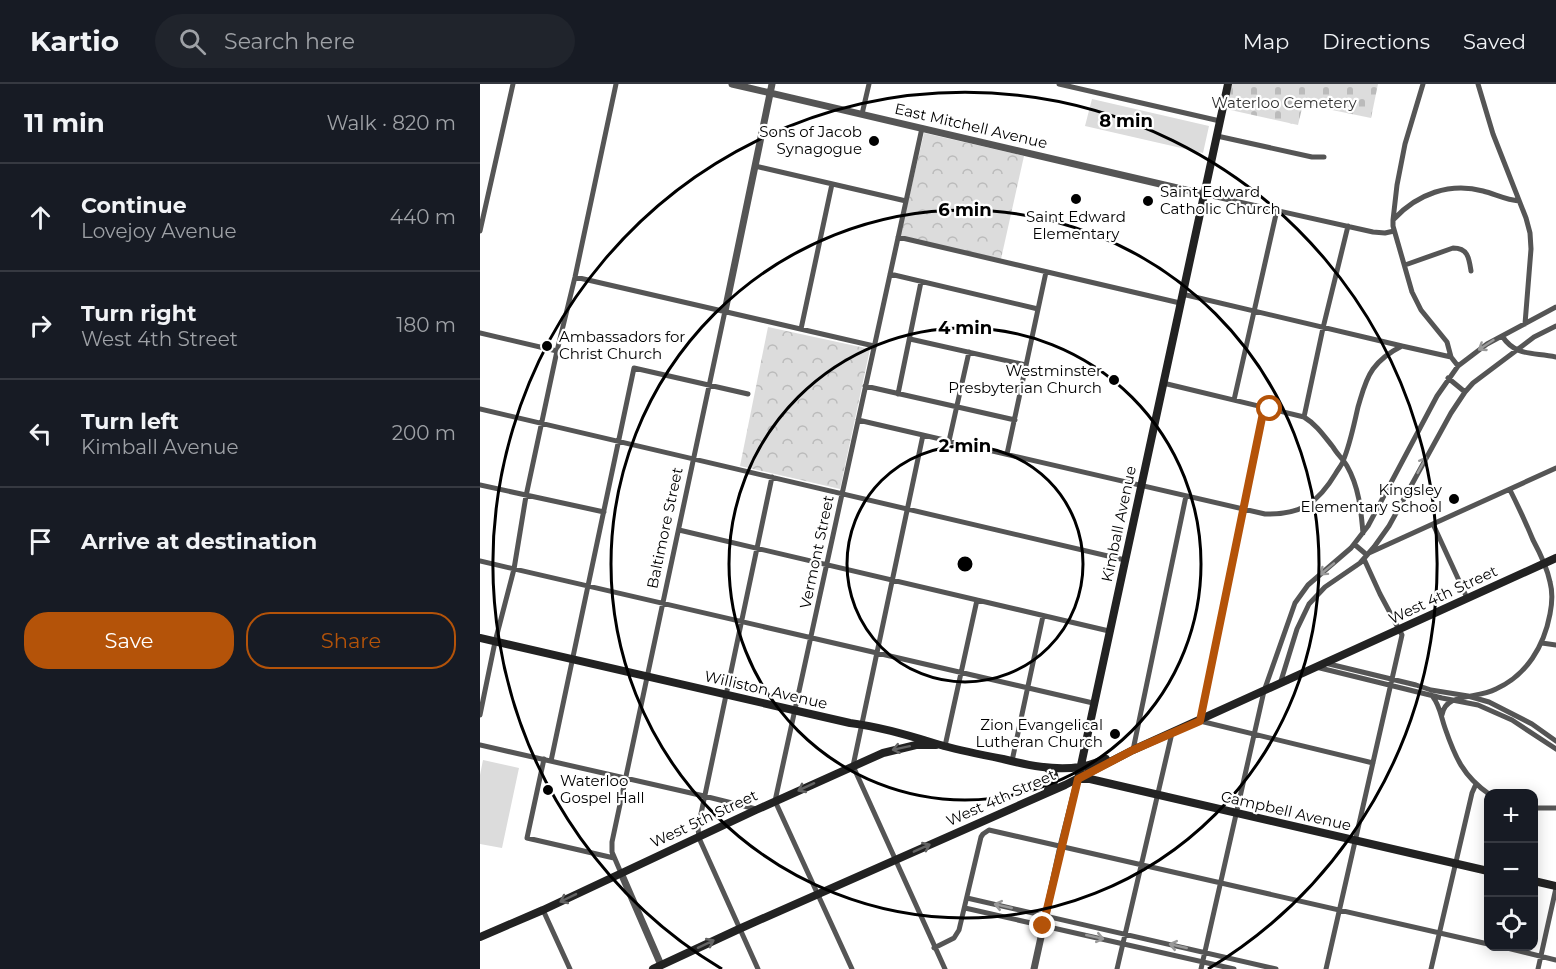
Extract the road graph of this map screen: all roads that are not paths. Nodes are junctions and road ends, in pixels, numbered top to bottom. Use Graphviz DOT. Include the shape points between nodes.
graph roads {
  1 [pos="513,84"];
  2 [pos="616,84"];
  3 [pos="732,84"];
  4 [pos="772,84"];
  5 [pos="868,84"];
  6 [pos="1059,84"];
  7 [pos="1228,84"];
  8 [pos="1423,84"];
  9 [pos="1478,84"];
  10 [pos="1075,86"];
  11 [pos="770,93"];
  12 [pos="862,114"];
  13 [pos="1220,121"];
  14 [pos="922,128"];
  15 [pos="1217,136"];
  16 [pos="1324,157"];
  17 [pos="755,166"];
  18 [pos="832,184"];
  19 [pos="1203,194"];
  20 [pos="906,201"];
  21 [pos="1519,201"];
  22 [pos="1277,210"];
  23 [pos="1393,220"];
  24 [pos="1348,226"];
  25 [pos="480,231"];
  26 [pos="1395,231"];
  27 [pos="898,237"];
  28 [pos="1405,265"];
  29 [pos="1471,271"];
  30 [pos="1046,272"];
  31 [pos="890,274"];
  32 [pos="575,277"];
  33 [pos="921,282"];
  34 [pos="1182,294"];
  35 [pos="1180,303"];
  36 [pos="1556,307"];
  37 [pos="1038,309"];
  38 [pos="725,311"];
  39 [pos="1255,311"];
  40 [pos="1525,324"];
  41 [pos="1556,326"];
  42 [pos="1323,328"];
  43 [pos="801,329"];
  44 [pos="480,333"];
  45 [pos="1502,336"];
  46 [pos="910,339"];
  47 [pos="874,346"];
  48 [pos="1402,346"];
  49 [pos="557,351"];
  50 [pos="1516,351"];
  51 [pos="969,352"];
  52 [pos="1451,357"];
  53 [pos="1556,357"];
  54 [pos="1026,365"];
  55 [pos="1458,366"];
  56 [pos="1448,378"];
  57 [pos="1163,383"];
  58 [pos="710,385"];
  59 [pos="865,387"];
  60 [pos="1465,392"];
  61 [pos="748,394"];
  62 [pos="898,394"];
  63 [pos="1234,400"];
  64 [pos="956,407"];
  65 [pos="1264,408"];
  66 [pos="480,409"];
  67 [pos="1304,417"];
  68 [pos="858,420"];
  69 [pos="1015,420"];
  70 [pos="542,423"];
  71 [pos="923,435"];
  72 [pos="619,441"];
  73 [pos="949,441"];
  74 [pos="1007,454"];
  75 [pos="693,459"];
  76 [pos="1343,461"];
  77 [pos="1556,468"];
  78 [pos="772,477"];
  79 [pos="480,485"];
  80 [pos="1141,486"];
  81 [pos="1510,490"];
  82 [pos="842,494"];
  83 [pos="526,496"];
  84 [pos="1186,496"];
  85 [pos="907,509"];
  86 [pos="1242,509"];
  87 [pos="604,512"];
  88 [pos="1433,524"];
  89 [pos="679,530"];
  90 [pos="1363,533"];
  91 [pos="1354,544"];
  92 [pos="757,549"];
  93 [pos="1366,556"];
  94 [pos="1556,558"];
  95 [pos="1125,560"];
  96 [pos="480,561"];
  97 [pos="1544,563"];
  98 [pos="826,565"];
  99 [pos="514,569"];
  100 [pos="892,580"];
  101 [pos="588,586"];
  102 [pos="1467,598"];
  103 [pos="977,600"];
  104 [pos="663,604"];
  105 [pos="1043,616"];
  106 [pos="741,622"];
  107 [pos="1398,630"];
  108 [pos="1109,631"];
  109 [pos="480,638"];
  110 [pos="810,638"];
  111 [pos="495,642"];
  112 [pos="1542,643"];
  113 [pos="1556,645"];
  114 [pos="876,653"];
  115 [pos="573,659"];
  116 [pos="1325,663"];
  117 [pos="1315,667"];
  118 [pos="961,673"];
  119 [pos="648,677"];
  120 [pos="1391,682"];
  121 [pos="1280,684"];
  122 [pos="1028,688"];
  123 [pos="1495,690"];
  124 [pos="1264,691"];
  125 [pos="726,694"];
  126 [pos="1432,696"];
  127 [pos="1468,696"];
  128 [pos="1454,700"];
  129 [pos="1093,703"];
  130 [pos="1496,705"];
  131 [pos="795,710"];
  132 [pos="480,715"];
  133 [pos="1442,715"];
  134 [pos="1200,721"];
  135 [pos="861,725"];
  136 [pos="1172,733"];
  137 [pos="1087,735"];
  138 [pos="1255,735"];
  139 [pos="1556,741"];
  140 [pos="480,745"];
  141 [pos="945,746"];
  142 [pos="1556,749"];
  143 [pos="1133,750"];
  144 [pos="544,759"];
  145 [pos="1108,759"];
  146 [pos="551,761"];
  147 [pos="1012,761"];
  148 [pos="1373,763"];
  149 [pos="853,766"];
  150 [pos="1080,767"];
  151 [pos="1047,768"];
  152 [pos="626,779"];
  153 [pos="1078,779"];
  154 [pos="1476,784"];
  155 [pos="1484,790"];
  156 [pos="1041,795"];
  157 [pos="1157,795"];
  158 [pos="704,796"];
  159 [pos="775,801"];
  160 [pos="1538,808"];
  161 [pos="1556,808"];
  162 [pos="756,810"];
  163 [pos="1237,813"];
  164 [pos="699,838"];
  165 [pos="1355,840"];
  166 [pos="1061,846"];
  167 [pos="614,858"];
  168 [pos="894,860"];
  169 [pos="1456,863"];
  170 [pos="1141,864"];
  171 [pos="1484,870"];
  172 [pos="621,873"];
  173 [pos="1538,882"];
  174 [pos="1221,883"];
  175 [pos="1556,887"];
  176 [pos="819,894"];
  177 [pos="967,898"];
  178 [pos="965,908"];
  179 [pos="543,910"];
  180 [pos="1339,910"];
  181 [pos="1046,916"];
  182 [pos="1043,926"];
  183 [pos="739,929"];
  184 [pos="1440,933"];
  185 [pos="1125,934"];
  186 [pos="480,937"];
  187 [pos="1484,943"];
  188 [pos="1123,944"];
  189 [pos="934,948"];
  190 [pos="1520,951"];
  191 [pos="1204,952"];
  192 [pos="1540,956"];
  193 [pos="1556,960"];
  194 [pos="1202,962"];
  195 [pos="662,967"];
  196 [pos="570,969"];
  197 [pos="652,969"];
  198 [pos="758,969"];
  199 [pos="852,969"];
  200 [pos="945,969"];
  201 [pos="1034,969"];
  202 [pos="1117,969"];
  203 [pos="1201,969"];
  204 [pos="1234,969"];
  205 [pos="1276,969"];
  206 [pos="1326,969"];
  207 [pos="1431,969"];
  208 [pos="1538,969"];
  1 -- 25 [label="street"];
  2 -- 32 [label="street"];
  3 -- 11 [label="street, East Mitchell Avenue"];
  4 -- 11 [label="street, Baltimore Street"];
  5 -- 12 [label="street"];
  6 -- 10 [label="street"];
  7 -- 13 [label="main road, Kimball Avenue"];
  8 -- 23 [label="street" via="1406,144"];
  9 -- 21 [label="street"];
  10 -- 13 [label="street"];
  11 -- 12 [label="street, East Mitchell Avenue"];
  11 -- 17 [label="street, Baltimore Street"];
  12 -- 14 [label="street, East Mitchell Avenue"];
  13 -- 15 [label="main road, Kimball Avenue"];
  14 -- 19 [label="street, East Mitchell Avenue"];
  14 -- 20 [label="street, Vermont Street"];
  15 -- 16 [label="street"];
  15 -- 19 [label="main road, Kimball Avenue"];
  17 -- 18 [label="street"];
  17 -- 38 [label="street, Baltimore Street"];
  18 -- 20 [label="street"];
  18 -- 43 [label="street"];
  19 -- 22 [label="street"];
  19 -- 34 [label="main road, Kimball Avenue"];
  20 -- 27 [label="street, Vermont Street"];
  21 -- 23 [label="street" via="1475,189 1448,189 1421,197"];
  21 -- 40 [label="street" via="1531,241"];
  22 -- 24 [label="street"];
  22 -- 39 [label="street"];
  23 -- 26 [label="street"];
  24 -- 26 [label="street" via="1379,233"];
  24 -- 42 [label="street"];
  26 -- 28 [label="street"];
  27 -- 30 [label="street"];
  27 -- 31 [label="street, Vermont Street"];
  28 -- 29 [label="street" via="1457,248 1466,252"];
  28 -- 52 [label="street" via="1417,303 1447,342"];
  30 -- 35 [label="street"];
  30 -- 37 [label="street"];
  31 -- 33 [label="street"];
  31 -- 47 [label="street, Vermont Street"];
  32 -- 38 [label="street"];
  32 -- 49 [label="street"];
  33 -- 37 [label="street"];
  33 -- 46 [label="street"];
  34 -- 35 [label="main road, Kimball Avenue"];
  34 -- 39 [label="street"];
  35 -- 57 [label="main road, Kimball Avenue"];
  36 -- 40 [label="street"];
  37 -- 54 [label="street"];
  38 -- 43 [label="street"];
  38 -- 58 [label="street, Baltimore Street"];
  39 -- 42 [label="street"];
  39 -- 63 [label="street"];
  40 -- 45 [label="street"];
  41 -- 50 [label="street"];
  42 -- 48 [label="street"];
  42 -- 67 [label="street"];
  43 -- 47 [label="street"];
  44 -- 49 [label="street"];
  45 -- 50 [label="street"];
  45 -- 55 [label="street, one-way"];
  46 -- 51 [label="street"];
  46 -- 62 [label="street"];
  47 -- 59 [label="street, Vermont Street"];
  48 -- 52 [label="street"];
  48 -- 76 [label="street" via="1382,358 1370,374"];
  49 -- 70 [label="street"];
  50 -- 53 [label="street"];
  50 -- 60 [label="street"];
  51 -- 54 [label="street"];
  51 -- 64 [label="street"];
  52 -- 55 [label="street"];
  54 -- 69 [label="street"];
  55 -- 56 [label="street"];
  56 -- 60 [label="street"];
  56 -- 90 [label="street"];
  57 -- 63 [label="street"];
  57 -- 80 [label="main road, Kimball Avenue"];
  58 -- 61 [label="street"];
  58 -- 72 [label="street" via="634,368"];
  58 -- 75 [label="street, Baltimore Street"];
  59 -- 62 [label="street"];
  59 -- 68 [label="street, Vermont Street"];
  93 -- 60 [label="street, one-way" via="1389,526"];
  62 -- 64 [label="street"];
  63 -- 65 [label="street"];
  64 -- 69 [label="street"];
  64 -- 73 [label="street"];
  65 -- 67 [label="street"];
  65 -- 86 [label="street"];
  66 -- 70 [label="street"];
  67 -- 76 [label="street" via="1319,429"];
  68 -- 71 [label="street"];
  68 -- 82 [label="street, Vermont Street"];
  69 -- 74 [label="street"];
  70 -- 72 [label="street"];
  70 -- 83 [label="street"];
  71 -- 73 [label="street"];
  71 -- 85 [label="street"];
  72 -- 75 [label="street"];
  72 -- 87 [label="street"];
  73 -- 74 [label="street"];
  74 -- 80 [label="street"];
  75 -- 78 [label="street"];
  75 -- 89 [label="street, Baltimore Street"];
  76 -- 86 [label="street" via="1327,488 1310,504 1288,513"];
  76 -- 90 [label="street" via="1358,492"];
  77 -- 81 [label="street"];
  78 -- 82 [label="street"];
  78 -- 92 [label="street"];
  79 -- 83 [label="street"];
  80 -- 84 [label="street"];
  80 -- 95 [label="main road, Kimball Avenue"];
  81 -- 88 [label="street"];
  81 -- 97 [label="street"];
  82 -- 85 [label="street"];
  82 -- 98 [label="street, Vermont Street"];
  83 -- 87 [label="street"];
  83 -- 99 [label="street"];
  84 -- 86 [label="street"];
  84 -- 143 [label="street"];
  85 -- 95 [label="street"];
  85 -- 100 [label="street"];
  86 -- 134 [label="street"];
  87 -- 101 [label="street"];
  88 -- 93 [label="street"];
  88 -- 102 [label="street"];
  89 -- 92 [label="street"];
  89 -- 104 [label="street, Baltimore Street"];
  90 -- 91 [label="street"];
  91 -- 93 [label="street"];
  91 -- 124 [label="street, one-way" via="1299,596"];
  92 -- 98 [label="street"];
  92 -- 106 [label="street"];
  93 -- 107 [label="street"];
  93 -- 121 [label="street" via="1309,604"];
  94 -- 97 [label="main road, West 4th Street"];
  95 -- 108 [label="main road, Kimball Avenue"];
  96 -- 99 [label="street"];
  97 -- 102 [label="main road, West 4th Street"];
  97 -- 112 [label="street" via="1552,591"];
  98 -- 100 [label="street"];
  98 -- 110 [label="street, Vermont Street"];
  99 -- 101 [label="street"];
  99 -- 111 [label="street"];
  100 -- 103 [label="street"];
  100 -- 114 [label="street"];
  101 -- 104 [label="street"];
  101 -- 115 [label="street"];
  102 -- 107 [label="main road, West 4th Street"];
  103 -- 105 [label="street"];
  103 -- 118 [label="street"];
  104 -- 106 [label="street"];
  104 -- 119 [label="street, Baltimore Street"];
  105 -- 108 [label="street"];
  105 -- 122 [label="street"];
  106 -- 110 [label="street"];
  106 -- 125 [label="street"];
  107 -- 116 [label="main road, West 4th Street"];
  107 -- 120 [label="street" via="1402,636"];
  108 -- 129 [label="main road, Kimball Avenue"];
  109 -- 111 [label="main road, Williston Avenue"];
  110 -- 114 [label="street"];
  110 -- 131 [label="street, Vermont Street"];
  111 -- 115 [label="main road, Williston Avenue"];
  111 -- 132 [label="street"];
  112 -- 113 [label="street"];
  112 -- 123 [label="street" via="1521,672"];
  114 -- 118 [label="street"];
  114 -- 135 [label="street"];
  115 -- 119 [label="main road, Williston Avenue"];
  115 -- 146 [label="street"];
  116 -- 117 [label="main road, West 4th Street"];
  116 -- 120 [label="street"];
  117 -- 120 [label="street"];
  117 -- 121 [label="main road, West 4th Street"];
  118 -- 122 [label="street"];
  118 -- 141 [label="street"];
  119 -- 125 [label="main road, Williston Avenue"];
  119 -- 152 [label="street, Baltimore Street"];
  120 -- 126 [label="street"];
  120 -- 127 [label="street"];
  120 -- 148 [label="street"];
  121 -- 124 [label="main road, West 4th Street"];
  122 -- 129 [label="street"];
  122 -- 147 [label="street"];
  123 -- 127 [label="street"];
  123 -- 130 [label="street" via="1492,699"];
  124 -- 134 [label="main road, West 4th Street"];
  124 -- 138 [label="street"];
  125 -- 131 [label="main road, Williston Avenue"];
  125 -- 158 [label="street"];
  126 -- 128 [label="street"];
  126 -- 133 [label="street"];
  127 -- 128 [label="street"];
  127 -- 130 [label="street"];
  128 -- 133 [label="street"];
  128 -- 142 [label="street" via="1498,713"];
  129 -- 137 [label="main road, Kimball Avenue"];
  130 -- 139 [label="street"];
  131 -- 135 [label="main road, Williston Avenue"];
  131 -- 159 [label="street, Vermont Street"];
  133 -- 154 [label="street" via="1456,756"];
  134 -- 136 [label="main road, West 4th Street"];
  134 -- 138 [label="street"];
  135 -- 141 [label="main road, Williston Avenue"];
  135 -- 149 [label="street"];
  136 -- 143 [label="main road, West 4th Street"];
  136 -- 157 [label="street"];
  137 -- 145 [label="main road" via="1090,756"];
  137 -- 150 [label="main road, Kimball Avenue"];
  138 -- 148 [label="street"];
  138 -- 163 [label="street"];
  140 -- 144 [label="street"];
  141 -- 147 [label="main road, Williston Avenue"];
  141 -- 149 [label="main road, West 5th Street, one-way" via="904,747"];
  143 -- 145 [label="main road, Williston Avenue"];
  143 -- 153 [label="main road, West 4th Street"];
  144 -- 146 [label="street"];
  144 -- 167 [label="street" via="527,838"];
  145 -- 150 [label="main road, Williston Avenue"];
  146 -- 152 [label="street"];
  147 -- 151 [label="main road, Williston Avenue"];
  148 -- 165 [label="street"];
  149 -- 159 [label="main road, West 5th Street, one-way"];
  149 -- 168 [label="street"];
  150 -- 151 [label="main road, Williston Avenue"];
  150 -- 153 [label="main road, Kimball Avenue"];
  151 -- 156 [label="main road" via="1055,781"];
  152 -- 158 [label="street"];
  152 -- 167 [label="street, Baltimore Street" via="612,842"];
  153 -- 156 [label="main road, West 4th Street"];
  153 -- 157 [label="main road, Campbell Avenue"];
  153 -- 166 [label="street, Kimball Avenue"];
  154 -- 155 [label="street"];
  154 -- 169 [label="street"];
  168 -- 156 [label="main road, West 4th Street, one-way"];
  157 -- 163 [label="main road, Campbell Avenue"];
  157 -- 170 [label="street"];
  158 -- 162 [label="street"];
  158 -- 164 [label="street"];
  159 -- 162 [label="main road, West 5th Street"];
  159 -- 176 [label="street"];
  160 -- 161 [label="street"];
  162 -- 164 [label="main road, West 5th Street"];
  163 -- 165 [label="main road, Campbell Avenue"];
  163 -- 174 [label="street"];
  164 -- 172 [label="main road, West 5th Street"];
  164 -- 183 [label="street"];
  165 -- 169 [label="main road, Campbell Avenue"];
  165 -- 180 [label="street"];
  166 -- 170 [label="street"];
  166 -- 177 [label="street" via="985,832"];
  166 -- 181 [label="street, Kimball Avenue"];
  167 -- 172 [label="street, Baltimore Street"];
  168 -- 176 [label="main road, West 4th Street"];
  168 -- 189 [label="street"];
  169 -- 171 [label="main road, Campbell Avenue"];
  169 -- 184 [label="street"];
  170 -- 174 [label="street"];
  170 -- 185 [label="street"];
  172 -- 179 [label="main road, West 5th Street, one-way"];
  172 -- 195 [label="street, Baltimore Street"];
  173 -- 175 [label="main road"];
  174 -- 180 [label="street"];
  174 -- 191 [label="street"];
  175 -- 192 [label="street"];
  176 -- 183 [label="main road, West 4th Street"];
  176 -- 199 [label="street"];
  177 -- 178 [label="street"];
  181 -- 177 [label="street, one-way"];
  178 -- 182 [label="street"];
  178 -- 189 [label="street" via="957,935"];
  179 -- 186 [label="main road, West 5th Street"];
  179 -- 196 [label="street"];
  180 -- 184 [label="street"];
  180 -- 206 [label="street"];
  181 -- 182 [label="street, Kimball Avenue"];
  181 -- 185 [label="street"];
  182 -- 188 [label="street, one-way"];
  182 -- 201 [label="street, Kimball Avenue"];
  195 -- 183 [label="main road, West 4th Street, one-way"];
  183 -- 198 [label="street"];
  184 -- 187 [label="street"];
  184 -- 207 [label="street"];
  185 -- 188 [label="street"];
  191 -- 185 [label="street, one-way"];
  188 -- 194 [label="street"];
  188 -- 202 [label="street"];
  189 -- 200 [label="street"];
  190 -- 192 [label="street"];
  191 -- 194 [label="street"];
  191 -- 205 [label="street"];
  192 -- 193 [label="street"];
  192 -- 208 [label="street"];
  194 -- 203 [label="street"];
  194 -- 204 [label="street"];
  195 -- 197 [label="main road, West 4th Street"];
}
